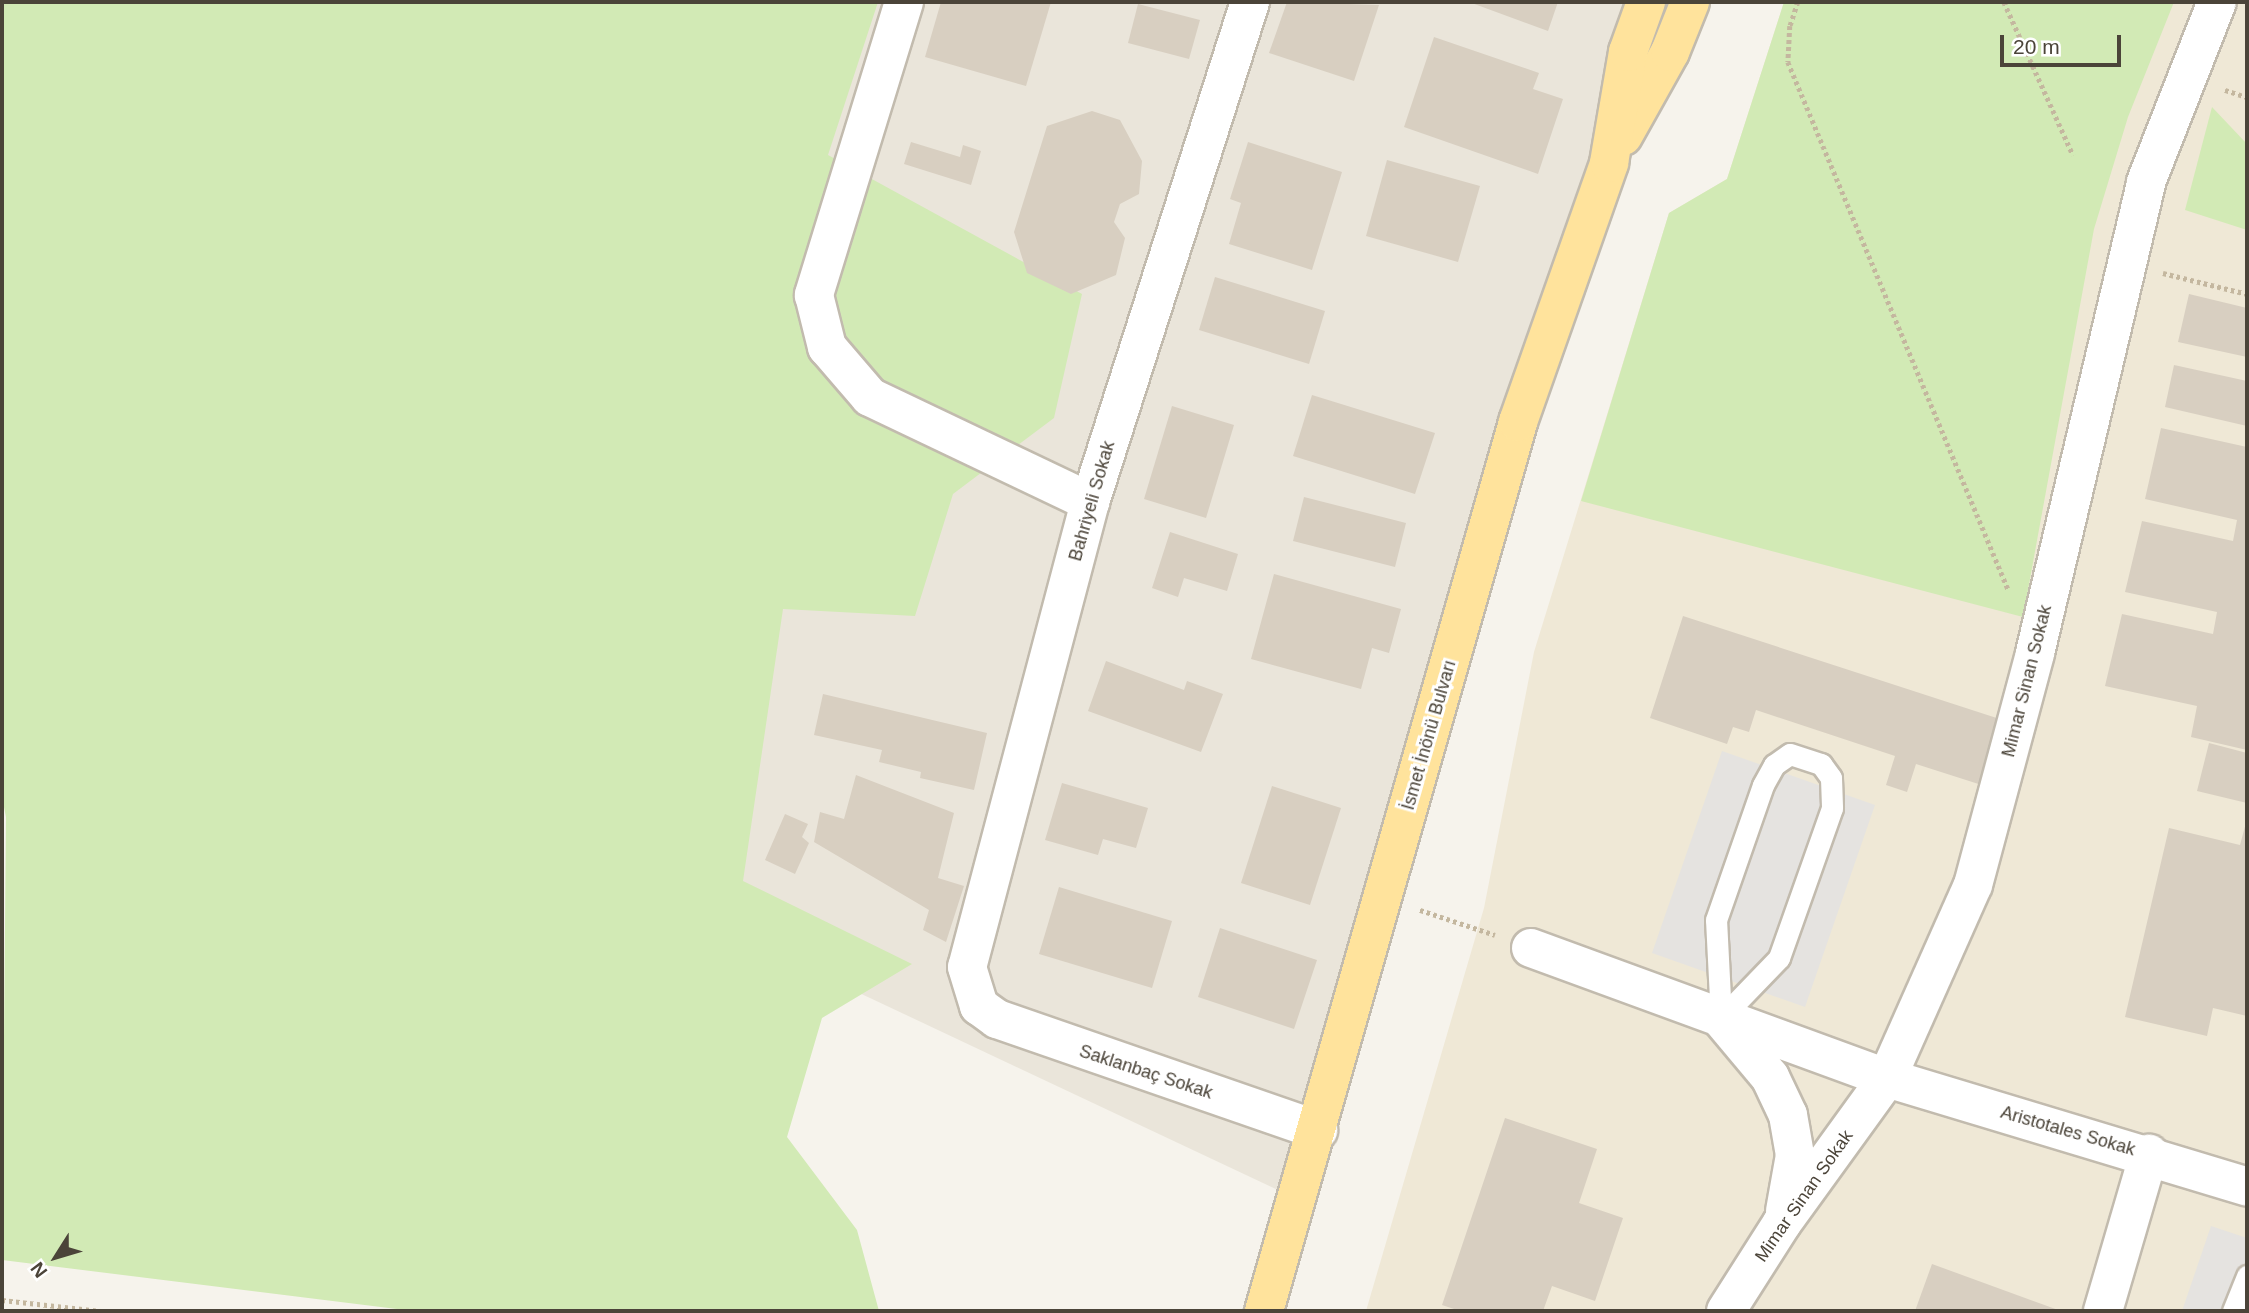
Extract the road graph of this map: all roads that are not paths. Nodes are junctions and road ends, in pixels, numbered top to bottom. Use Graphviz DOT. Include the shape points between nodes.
graph roads {
  1 [pos="904,2"];
  2 [pos="1250,2"];
  3 [pos="1646,2"];
  4 [pos="1690,2"];
  5 [pos="2217,2"];
  6 [pos="1609,163"];
  7 [pos="1090,502"];
  8 [pos="1531,948"];
  9 [pos="979,1006"];
  10 [pos="1721,1018"];
  11 [pos="1887,1078"];
  12 [pos="1318,1130"];
  13 [pos="2149,1154"];
  14 [pos="2247,1187"];
  15 [pos="1782,1223"];
  16 [pos="2247,1278"];
  17 [pos="1264,1311"];
  18 [pos="1726,1311"];
  19 [pos="2103,1311"];
  20 [pos="2234,1311"];
  1 -- 7 [label="street" via="814,295 827,347 870,397"];
  2 -- 7 [label="street, Bahriyeli Sokak"];
  3 -- 6 [label="main road, İsmet İnönü Bulvarı" via="1628,52"];
  4 -- 6 [label="main road, İsmet İnönü Bulvarı" via="1671,52"];
  5 -- 11 [label="street, Mimar Sinan Sokak" via="2146,182 2035,653 1973,885"];
  6 -- 12 [label="main road, İsmet İnönü Bulvarı" via="1518,422"];
  7 -- 9 [label="street, Bahriyeli Sokak" via="967,967"];
  8 -- 10 [label="street, Aristotales Sokak"];
  9 -- 12 [label="street, Saklanbaç Sokak" via="1020,1030"];
  10 -- 10 [label="lane" via="1716,920 1763,785 1774,765 1790,754 1821,764 1831,778 1832,808 1779,958"];
  10 -- 11 [label="street, Aristotales Sokak"];
  10 -- 15 [label="street" via="1770,1077 1788,1115 1795,1155"];
  11 -- 13 [label="street, Aristotales Sokak"];
  11 -- 15 [label="street, Mimar Sinan Sokak"];
  12 -- 17 [label="main road, İsmet İnönü Bulvarı"];
  13 -- 14 [label="street, Aristotales Sokak"];
  13 -- 19 [label="street"];
  15 -- 18 [label="street, Mimar Sinan Sokak"];
  16 -- 20 [label="lane"];
}
